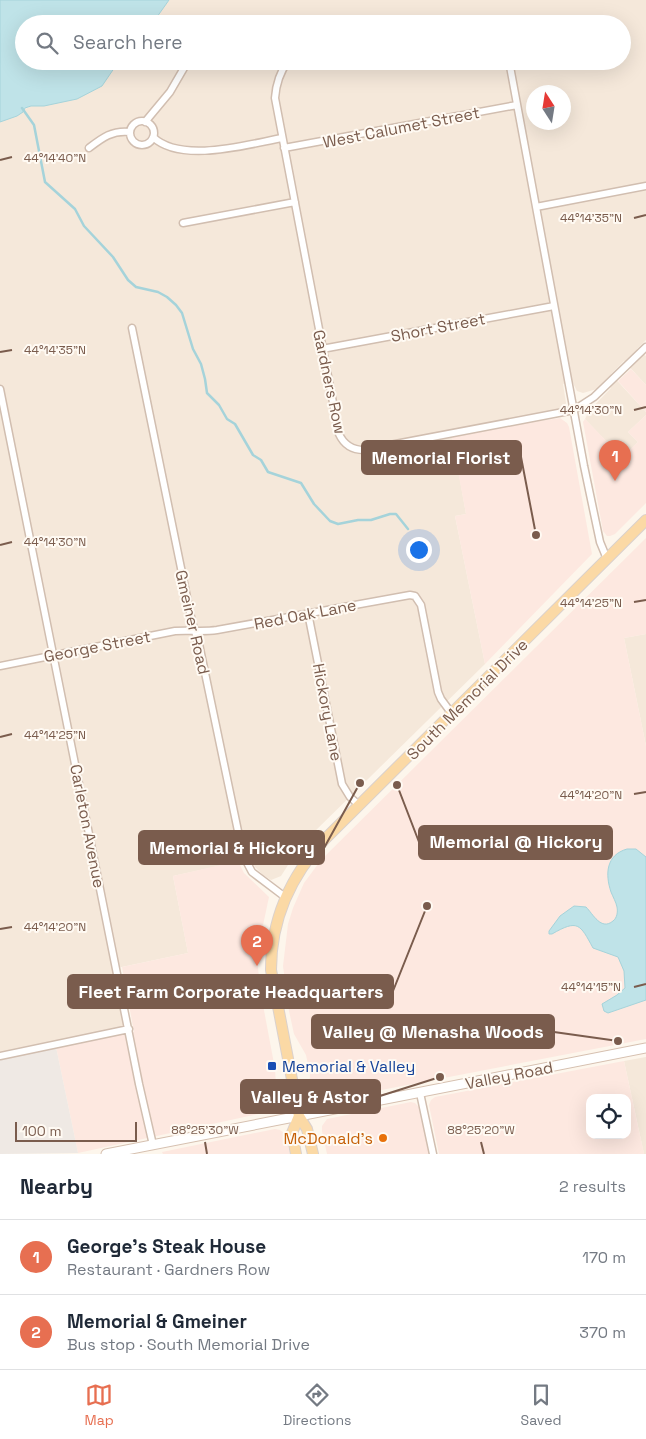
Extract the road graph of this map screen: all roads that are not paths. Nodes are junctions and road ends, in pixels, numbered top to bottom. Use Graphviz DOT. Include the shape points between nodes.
graph roads {
  1 [pos="183,70"];
  2 [pos="282,70"];
  3 [pos="510,70"];
  4 [pos="517,105"];
  5 [pos="145,122"];
  6 [pos="130,132"];
  7 [pos="153,138"];
  8 [pos="282,138"];
  9 [pos="89,148"];
  10 [pos="284,148"];
  11 [pos="646,186"];
  12 [pos="295,202"];
  13 [pos="536,207"];
  14 [pos="183,223"];
  15 [pos="554,306"];
  16 [pos="132,328"];
  17 [pos="646,347"];
  18 [pos="322,349"];
  19 [pos="0,389"];
  20 [pos="574,410"];
  21 [pos="646,520"];
  22 [pos="607,559"];
  23 [pos="308,613"];
  24 [pos="195,631"];
  25 [pos="54,655"];
  26 [pos="0,666"];
  27 [pos="452,714"];
  28 [pos="359,805"];
  29 [pos="285,897"];
  30 [pos="129,1029"];
  31 [pos="646,1048"];
  32 [pos="0,1056"];
  33 [pos="420,1092"];
  34 [pos="299,1116"];
  35 [pos="154,1145"];
  36 [pos="106,1154"];
  37 [pos="296,1154"];
  38 [pos="313,1154"];
  39 [pos="433,1154"];
  1 -- 5 [label="street"];
  2 -- 8 [label="street, Gardners Row" via="275,98"];
  3 -- 4 [label="street"];
  4 -- 10 [label="street, West Calumet Street"];
  4 -- 13 [label="street"];
  5 -- 6 [label="street" via="137,122"];
  5 -- 7 [label="street" via="154,129"];
  6 -- 7 [label="street" via="137,144 148,144"];
  6 -- 9 [label="street" via="111,133"];
  7 -- 8 [label="street" via="176,148 208,151"];
  8 -- 10 [label="street, Gardners Row"];
  10 -- 12 [label="street, Gardners Row"];
  11 -- 13 [label="street"];
  12 -- 14 [label="street"];
  12 -- 18 [label="street, Gardners Row"];
  13 -- 15 [label="street"];
  15 -- 18 [label="street, Short Street"];
  15 -- 20 [label="street"];
  16 -- 24 [label="street, Gmeiner Road"];
  17 -- 20 [label="street" via="594,397"];
  18 -- 20 [label="street, Gardners Row" via="339,434 347,445 358,450"];
  19 -- 25 [label="street, Carleton Avenue"];
  20 -- 22 [label="street" via="597,529"];
  21 -- 22 [label="main road, South Memorial Drive"];
  22 -- 27 [label="main road, South Memorial Drive"];
  23 -- 24 [label="street, Red Oak Lane"];
  23 -- 27 [label="street, Red Oak Lane" via="415,596 421,605 438,692"];
  23 -- 28 [label="street, Hickory Lane" via="342,784"];
  24 -- 25 [label="street, George Street" via="175,631"];
  24 -- 29 [label="street, Gmeiner Road" via="243,855 252,872"];
  25 -- 26 [label="street, George Street"];
  25 -- 30 [label="street, Carleton Avenue"];
  27 -- 28 [label="main road, South Memorial Drive"];
  28 -- 29 [label="main road, South Memorial Drive" via="313,851"];
  29 -- 34 [label="main road, South Memorial Drive" via="273,936 271,970"];
  30 -- 32 [label="street"];
  30 -- 35 [label="street, Carleton Avenue"];
  31 -- 33 [label="street, Valley Road"];
  33 -- 34 [label="street, Valley Road"];
  33 -- 39 [label="street"];
  34 -- 35 [label="street, Valley Road"];
  34 -- 37 [label="main road" via="292,1133"];
  34 -- 38 [label="main road" via="308,1129"];
  35 -- 36 [label="street, Valley Road"];
}
